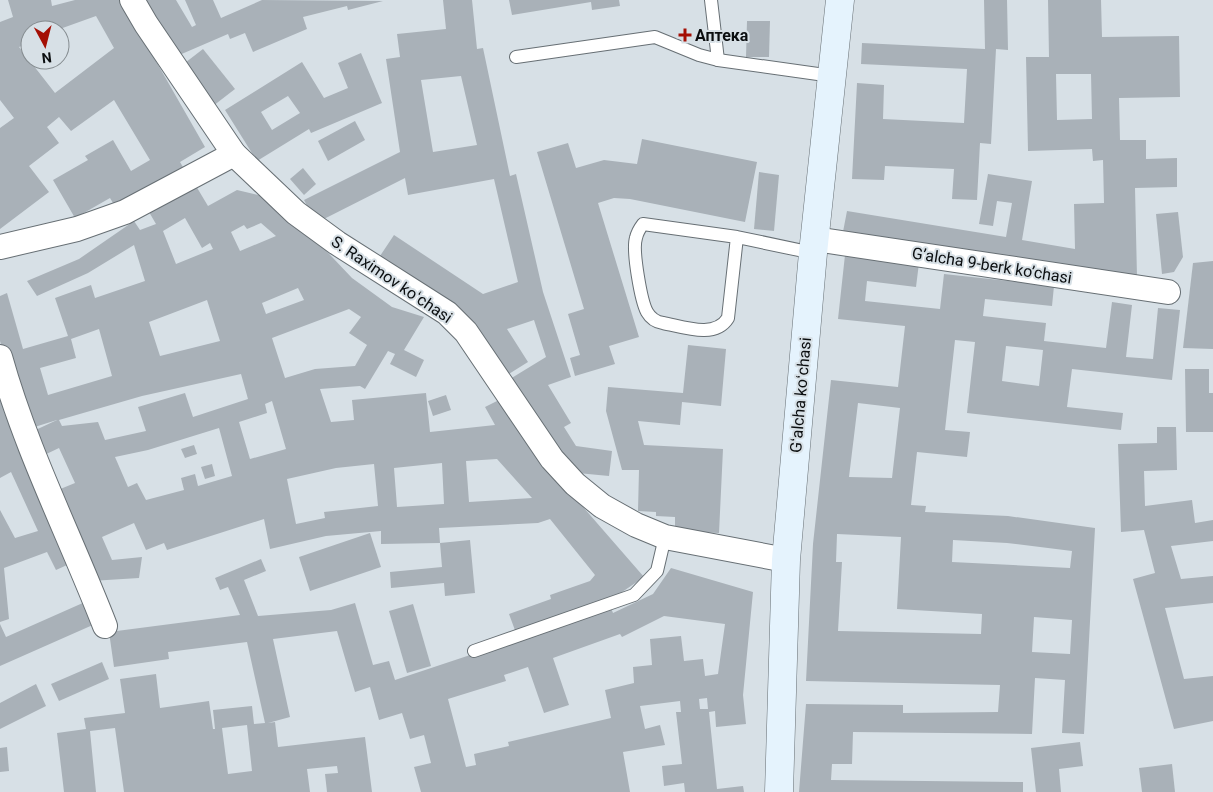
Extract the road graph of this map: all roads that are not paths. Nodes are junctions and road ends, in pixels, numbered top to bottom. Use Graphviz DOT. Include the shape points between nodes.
graph roads {
  1 [pos="132,0"];
  2 [pos="711,0"];
  3 [pos="840,0"];
  4 [pos="516,57"];
  5 [pos="718,60"];
  6 [pos="832,76"];
  7 [pos="234,154"];
  8 [pos="737,237"];
  9 [pos="814,246"];
  10 [pos="0,248"];
  11 [pos="1168,292"];
  12 [pos="0,357"];
  13 [pos="665,537"];
  14 [pos="786,560"];
  15 [pos="105,626"];
  16 [pos="474,651"];
  17 [pos="779,792"];
  1 -- 7 [label="street, S. Raximov koʻchasi"];
  2 -- 5 [label="lane"];
  3 -- 6 [label="street, Gʻalcha koʻchasi"];
  4 -- 5 [label="lane" via="655,37"];
  5 -- 6 [label="lane"];
  6 -- 9 [label="street, Gʻalcha koʻchasi"];
  7 -- 10 [label="street" via="125,212 77,229"];
  7 -- 13 [label="street, S. Raximov koʻchasi" via="296,213 447,313 466,332 552,460 575,484 602,506"];
  8 -- 8 [label="lane" via="643,224 635,239 635,248 648,314 663,323 713,331 724,326 728,318"];
  8 -- 9 [label="lane"];
  9 -- 11 [label="street, Gʼalcha 9-berk koʼchasi"];
  9 -- 14 [label="street, Gʻalcha koʻchasi"];
  12 -- 15 [label="street" via="27,439"];
  13 -- 14 [label="street, S. Raximov koʻchasi"];
  13 -- 16 [label="lane" via="657,570 634,595"];
  14 -- 17 [label="street, Gʻalcha koʻchasi"];
}
